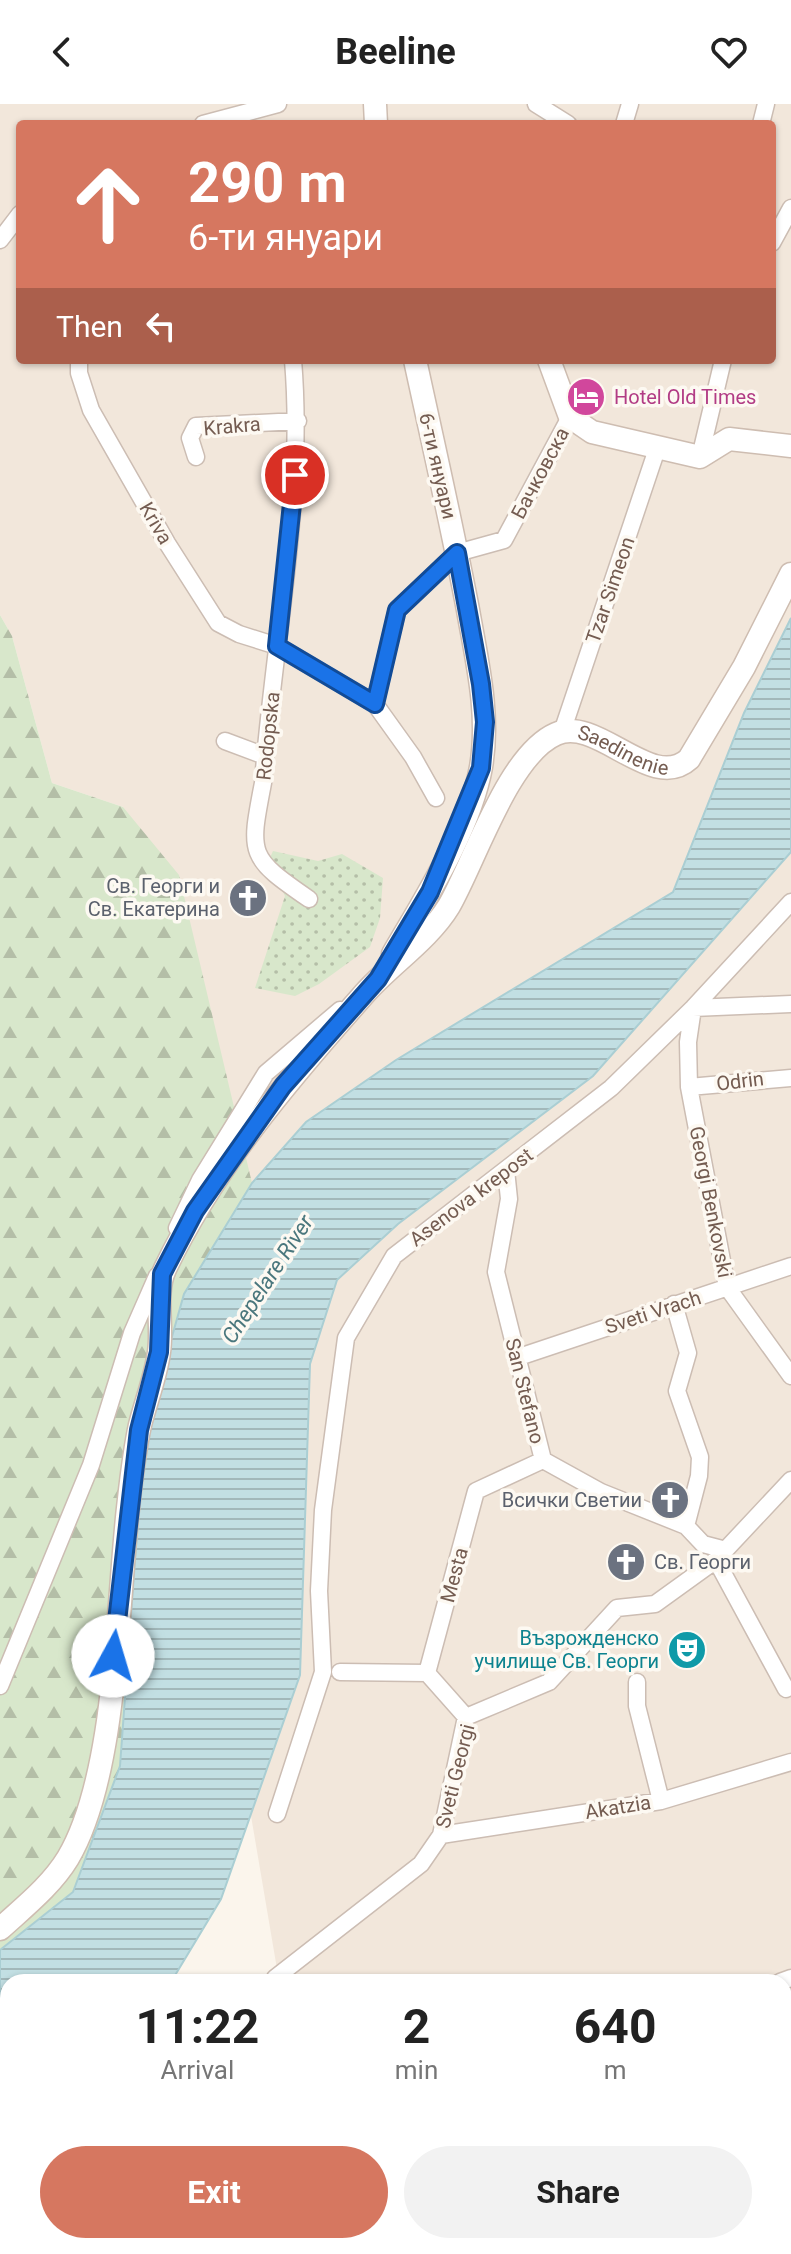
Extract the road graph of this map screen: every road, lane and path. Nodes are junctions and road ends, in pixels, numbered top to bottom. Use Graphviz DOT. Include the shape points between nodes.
graph roads {
  1 [pos="278,104"];
  2 [pos="536,104"];
  3 [pos="237,114"];
  4 [pos="217,120"];
  5 [pos="562,120"];
  6 [pos="791,208"];
  7 [pos="16,219"];
  8 [pos="776,236"];
  9 [pos="0,240"];
  10 [pos="79,364"];
  11 [pos="293,364"];
  12 [pos="416,364"];
  13 [pos="550,364"];
  14 [pos="722,364"];
  15 [pos="570,417"];
  16 [pos="298,421"];
  17 [pos="791,446"];
  18 [pos="657,449"];
  19 [pos="196,457"];
  20 [pos="700,457"];
  21 [pos="457,553"];
  22 [pos="791,574"];
  23 [pos="277,646"];
  24 [pos="375,704"];
  25 [pos="562,732"];
  26 [pos="225,741"];
  27 [pos="265,756"];
  28 [pos="436,798"];
  29 [pos="309,899"];
  30 [pos="791,902"];
  31 [pos="378,979"];
  32 [pos="791,1004"];
  33 [pos="693,1008"];
  34 [pos="791,1078"];
  35 [pos="689,1087"];
  36 [pos="506,1170"];
  37 [pos="791,1266"];
  38 [pos="727,1287"];
  39 [pos="674,1304"];
  40 [pos="516,1358"];
  41 [pos="791,1376"];
  42 [pos="543,1460"];
  43 [pos="791,1480"];
  44 [pos="686,1526"];
  45 [pos="719,1555"];
  46 [pos="340,1672"];
  47 [pos="427,1673"];
  48 [pos="637,1682"];
  49 [pos="0,1686"];
  50 [pos="786,1689"];
  51 [pos="466,1717"];
  52 [pos="791,1762"];
  53 [pos="661,1801"];
  54 [pos="277,1814"];
  55 [pos="441,1835"];
  56 [pos="0,1929"];
  57 [pos="280,1974"];
  1 -- 3 [label="street"];
  2 -- 5 [label="street"];
  3 -- 4 [label="street"];
  6 -- 8 [label="street"];
  7 -- 9 [label="street"];
  10 -- 23 [label="street, Kriva" via="91,410 218,623"];
  11 -- 16 [label="street, Rodopska"];
  12 -- 21 [label="main road, 6-ти януари"];
  13 -- 15 [label="main road"];
  14 -- 20 [label="street"];
  15 -- 18 [label="main road" via="592,432"];
  15 -- 21 [label="street, Бачковска" via="504,540"];
  16 -- 19 [label="street, Krakra" via="196,426 190,438"];
  16 -- 23 [label="street, Rodopska"];
  17 -- 20 [label="main road" via="729,439"];
  18 -- 20 [label="main road"];
  18 -- 25 [label="street, Tzar Simeon"];
  21 -- 24 [label="street, Бачковска" via="397,610"];
  21 -- 31 [label="main road, 6-ти януари" via="481,684 481,768 430,892"];
  22 -- 25 [label="main road, Saedinenie" via="744,667 682,766 664,769 584,734"];
  23 -- 24 [label="street, Kriva"];
  23 -- 27 [label="street, Rodopska"];
  24 -- 28 [label="street"];
  25 -- 31 [label="main road, Saedinenie" via="535,751 508,786 440,919"];
  26 -- 27 [label="street"];
  27 -- 29 [label="street, Rodopska" via="256,853 274,875"];
  30 -- 33 [label="street, Asenova krepost"];
  31 -- 49 [label="street" via="266,1073 200,1180 132,1333 91,1465"];
  31 -- 56 [label="main road" via="283,1086 195,1211 162,1274 159,1352 139,1430 103,1747 87,1817 68,1858 45,1889"];
  32 -- 33 [label="street"];
  33 -- 35 [label="street, Georgi Benkovski"];
  33 -- 36 [label="street, Asenova krepost" via="611,1088"];
  34 -- 35 [label="street, Odrin"];
  35 -- 38 [label="street, Georgi Benkovski"];
  36 -- 40 [label="street, San Stefano" via="509,1199 496,1272"];
  36 -- 54 [label="street, Asenova krepost" via="394,1256 346,1338 323,1510 323,1672"];
  37 -- 38 [label="street, Sveti Vrach"];
  38 -- 39 [label="street, Sveti Vrach"];
  38 -- 41 [label="street, Georgi Benkovski"];
  39 -- 40 [label="street, Sveti Vrach"];
  39 -- 44 [label="street" via="688,1353 677,1391 700,1457"];
  40 -- 42 [label="street, San Stefano"];
  42 -- 44 [label="street, San Stefano" via="601,1492"];
  42 -- 47 [label="street, Mesta" via="476,1491"];
  43 -- 45 [label="street, Sveti Georgi"];
  44 -- 45 [label="street, San Stefano"];
  45 -- 50 [label="street"];
  45 -- 51 [label="street, Sveti Georgi" via="655,1604 617,1608 549,1682"];
  46 -- 47 [label="street"];
  47 -- 51 [label="street"];
  48 -- 53 [label="street" via="637,1706"];
  51 -- 55 [label="street, Sveti Georgi"];
  52 -- 53 [label="street, Akatzia"];
  53 -- 55 [label="street, Akatzia"];
  55 -- 57 [label="street, Sveti Georgi" via="421,1864"];
}
